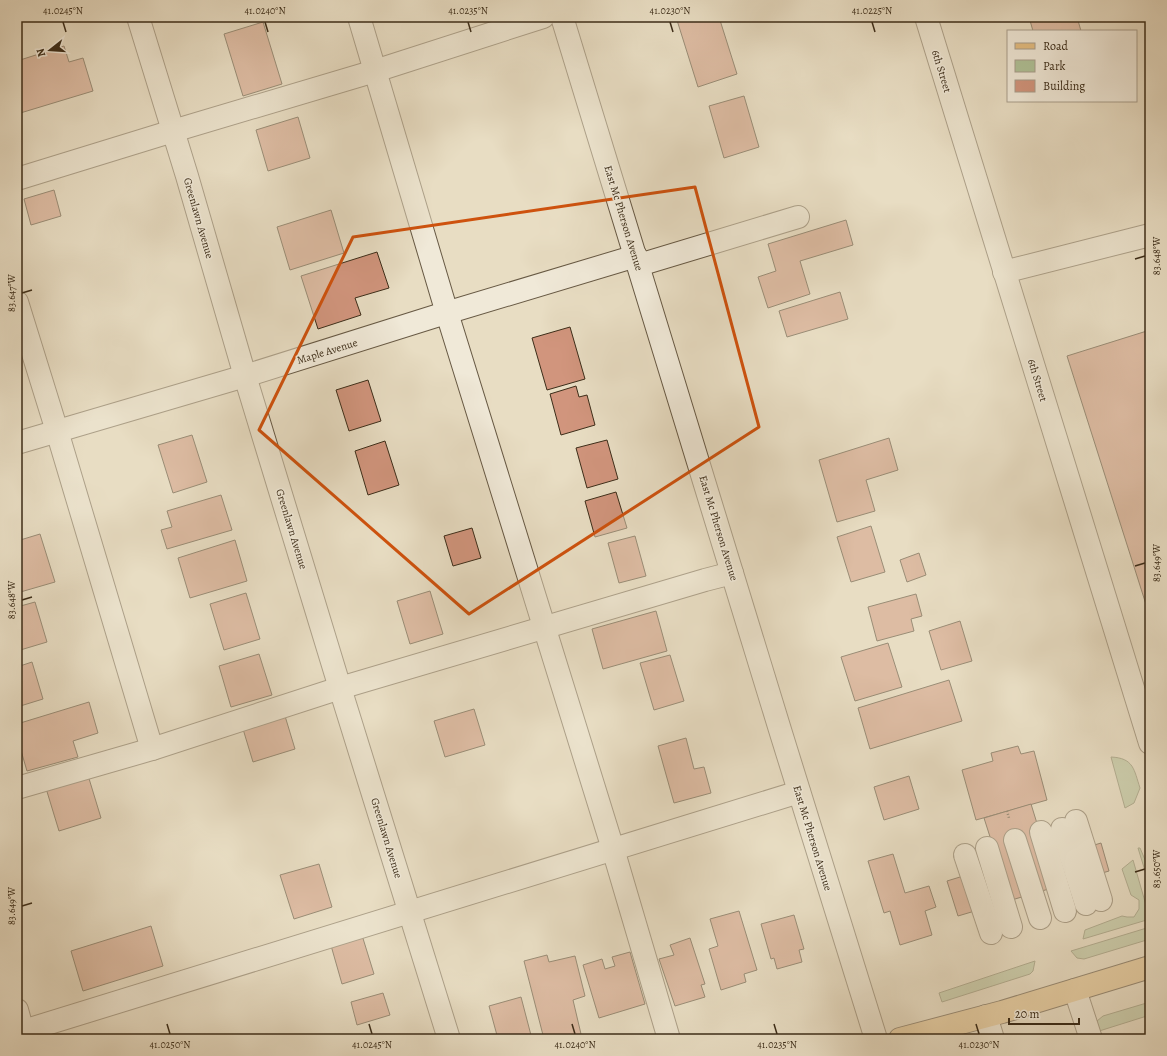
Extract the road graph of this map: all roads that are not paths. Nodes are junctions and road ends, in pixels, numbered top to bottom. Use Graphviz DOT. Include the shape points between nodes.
graph roads {
  1 [pos="138,17"];
  2 [pos="359,17"];
  3 [pos="543,17"];
  4 [pos="562,17"];
  5 [pos="926,17"];
  6 [pos="375,71"];
  7 [pos="174,131"];
  8 [pos="17,179"];
  9 [pos="798,217"];
  10 [pos="1150,235"];
  11 [pos="637,260"];
  12 [pos="1004,272"];
  13 [pos="17,302"];
  14 [pos="447,313"];
  15 [pos="245,376"];
  16 [pos="57,431"];
  17 [pos="17,443"];
  18 [pos="732,573"];
  19 [pos="544,627"];
  20 [pos="340,688"];
  21 [pos="1150,743"];
  22 [pos="152,749"];
  23 [pos="17,788"];
  24 [pos="799,792"];
  25 [pos="1015,840"];
  26 [pos="987,848"];
  27 [pos="613,849"];
  28 [pos="965,855"];
  29 [pos="1094,902"];
  30 [pos="1065,911"];
  31 [pos="410,912"];
  32 [pos="1040,918"];
  33 [pos="1011,927"];
  34 [pos="991,933"];
  35 [pos="1150,967"];
  36 [pos="1075,990"];
  37 [pos="17,1010"];
  38 [pos="986,1016"];
  39 [pos="22,1034"];
  40 [pos="449,1039"];
  41 [pos="669,1039"];
  42 [pos="876,1039"];
  43 [pos="900,1039"];
  44 [pos="993,1039"];
  45 [pos="1091,1039"];
  1 -- 7 [label="street, Greenlawn Avenue"];
  2 -- 6 [label="street"];
  3 -- 6 [label="street"];
  4 -- 11 [label="street, East Mc Pherson Avenue"];
  5 -- 12 [label="street, 6th Street"];
  6 -- 7 [label="street"];
  6 -- 14 [label="street"];
  7 -- 8 [label="street"];
  7 -- 15 [label="street, Greenlawn Avenue"];
  9 -- 11 [label="street, Maple Avenue"];
  10 -- 12 [label="street"];
  11 -- 14 [label="street, Maple Avenue"];
  11 -- 18 [label="street, East Mc Pherson Avenue"];
  12 -- 21 [label="street, 6th Street"];
  13 -- 16 [label="street"];
  14 -- 15 [label="street, Maple Avenue"];
  14 -- 19 [label="street"];
  15 -- 16 [label="street, Maple Avenue"];
  15 -- 20 [label="street, Greenlawn Avenue"];
  16 -- 17 [label="street, Maple Avenue"];
  16 -- 22 [label="street"];
  18 -- 19 [label="street"];
  18 -- 24 [label="street, East Mc Pherson Avenue"];
  19 -- 20 [label="street"];
  19 -- 27 [label="street"];
  20 -- 22 [label="street"];
  20 -- 31 [label="street, Greenlawn Avenue"];
  22 -- 23 [label="street"];
  24 -- 27 [label="street"];
  24 -- 42 [label="street, East Mc Pherson Avenue"];
  25 -- 32 [label="street"];
  26 -- 33 [label="street"];
  27 -- 31 [label="street"];
  27 -- 41 [label="street"];
  28 -- 34 [label="street"];
  29 -- 30 [label="street" via="1060,826"];
  31 -- 39 [label="street"];
  31 -- 40 [label="street, Greenlawn Avenue"];
  35 -- 36 [label="main road"];
  36 -- 38 [label="main road"];
  36 -- 45 [label="street"];
  37 -- 39 [label="street"];
  38 -- 43 [label="main road"];
  38 -- 44 [label="street"];
}
